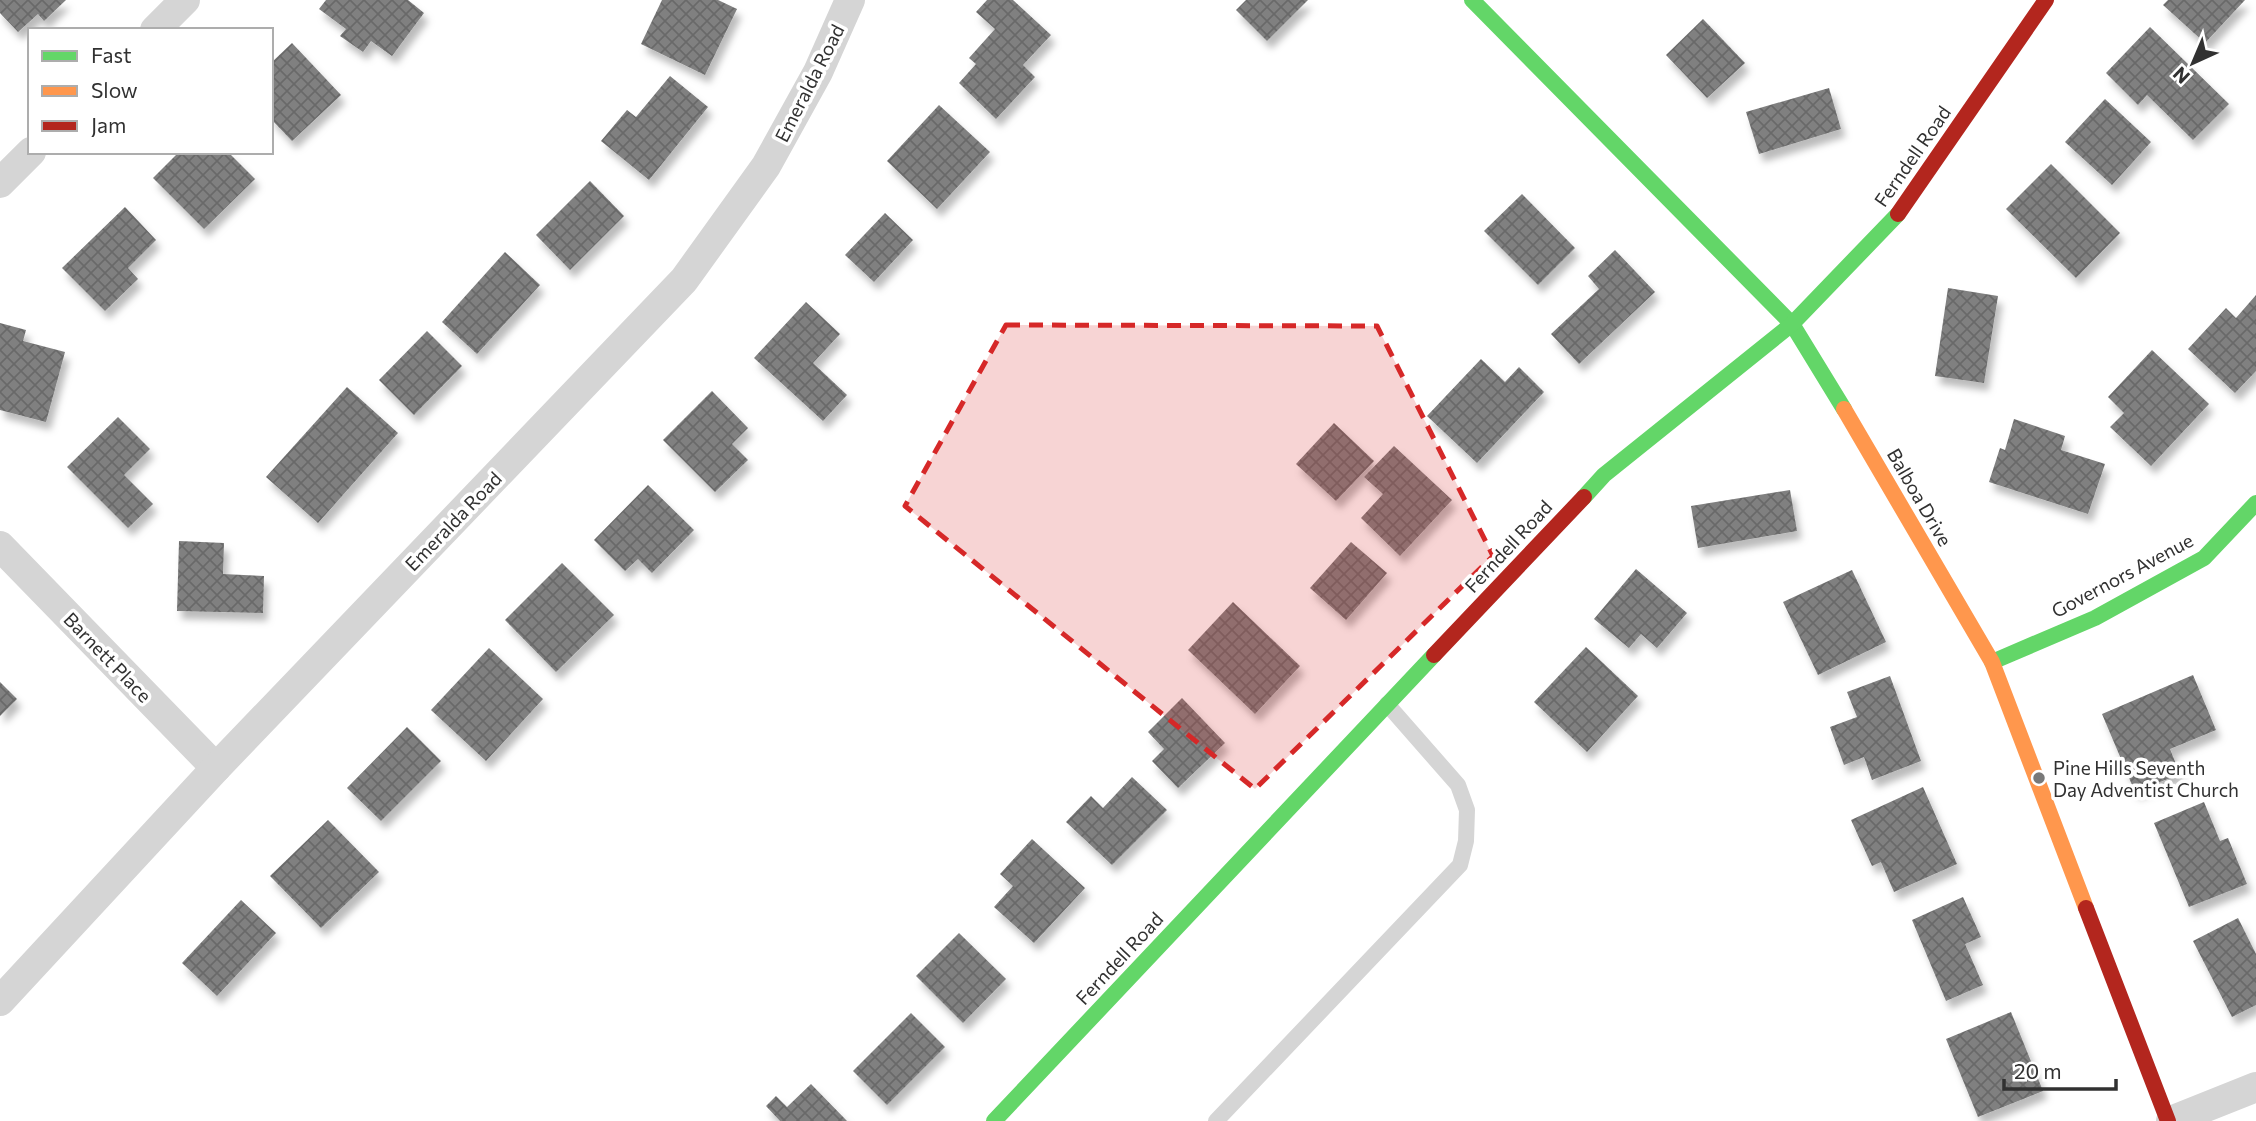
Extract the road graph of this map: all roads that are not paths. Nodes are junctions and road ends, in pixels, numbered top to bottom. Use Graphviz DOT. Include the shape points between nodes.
graph roads {
  1 [pos="185,0"];
  2 [pos="850,0"];
  3 [pos="1472,0"];
  4 [pos="2046,0"];
  5 [pos="157,28"];
  6 [pos="29,154"];
  7 [pos="0,183"];
  8 [pos="1792,324"];
  9 [pos="2256,503"];
  10 [pos="0,546"];
  11 [pos="1992,662"];
  12 [pos="1387,704"];
  13 [pos="216,768"];
  14 [pos="0,1001"];
  15 [pos="2256,1087"];
  16 [pos="994,1121"];
  17 [pos="1216,1121"];
  18 [pos="2169,1121"];
  1 -- 5 [label="street"];
  2 -- 13 [label="street, Emeralda Road" via="818,72 766,166 684,280"];
  3 -- 8 [label="street, Balboa Drive"];
  4 -- 8 [label="street, Ferndell Road" via="1892,222"];
  6 -- 7 [label="street"];
  8 -- 11 [label="street, Balboa Drive"];
  8 -- 12 [label="street, Ferndell Road" via="1604,475"];
  9 -- 11 [label="street, Governors Avenue" via="2204,558 2095,618"];
  10 -- 13 [label="street, Barnett Place"];
  11 -- 18 [label="street, Balboa Drive"];
  12 -- 16 [label="street, Ferndell Road"];
  12 -- 17 [label="lane" via="1458,785 1467,810 1460,865"];
  13 -- 14 [label="street, Emeralda Road"];
  15 -- 18 [label="street"];
}
